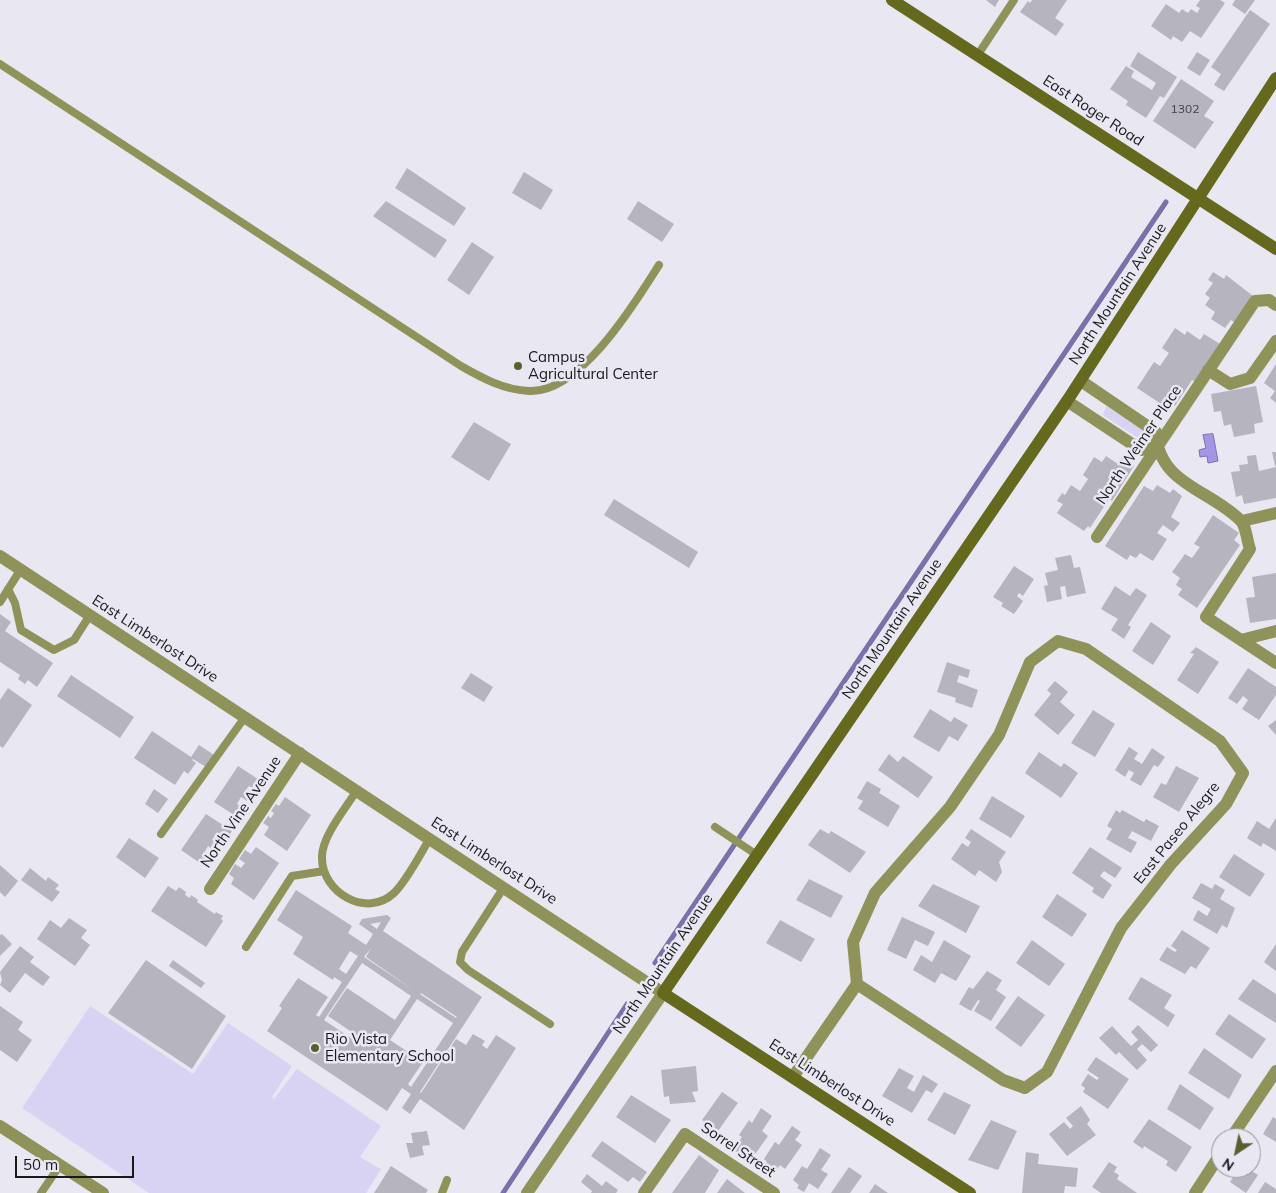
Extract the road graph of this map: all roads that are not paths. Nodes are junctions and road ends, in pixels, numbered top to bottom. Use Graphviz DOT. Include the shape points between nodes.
graph roads {
  1 [pos="892,0"];
  2 [pos="1014,0"];
  3 [pos="977,56"];
  4 [pos="0,64"];
  5 [pos="1276,78"];
  6 [pos="1199,198"];
  7 [pos="1276,249"];
  8 [pos="659,265"];
  9 [pos="1276,305"];
  10 [pos="1276,341"];
  11 [pos="1208,370"];
  12 [pos="1081,381"];
  13 [pos="1067,401"];
  14 [pos="1157,447"];
  15 [pos="1276,513"];
  16 [pos="1242,520"];
  17 [pos="1097,538"];
  18 [pos="0,556"];
  19 [pos="21,569"];
  20 [pos="8,589"];
  21 [pos="0,602"];
  22 [pos="90,615"];
  23 [pos="1276,631"];
  24 [pos="1241,640"];
  25 [pos="1276,663"];
  26 [pos="245,717"];
  27 [pos="300,753"];
  28 [pos="357,790"];
  29 [pos="715,827"];
  30 [pos="161,834"];
  31 [pos="430,838"];
  32 [pos="757,855"];
  33 [pos="324,871"];
  34 [pos="504,887"];
  35 [pos="210,889"];
  36 [pos="246,946"];
  37 [pos="857,984"];
  38 [pos="663,993"];
  39 [pos="550,1024"];
  40 [pos="1276,1071"];
  41 [pos="793,1077"];
  42 [pos="0,1126"];
  43 [pos="1238,1128"];
  44 [pos="60,1165"];
  45 [pos="1211,1168"];
  46 [pos="447,1180"];
  47 [pos="86,1189"];
  48 [pos="41,1193"];
  49 [pos="102,1193"];
  50 [pos="442,1193"];
  51 [pos="527,1193"];
  52 [pos="644,1193"];
  53 [pos="774,1193"];
  54 [pos="970,1193"];
  55 [pos="1194,1193"];
  1 -- 3 [label="street, East Roger Road"];
  2 -- 3 [label="lane"];
  3 -- 6 [label="street, East Roger Road"];
  4 -- 8 [label="lane" via="482,379 507,388 530,391 550,388 570,378 596,354"];
  5 -- 6 [label="street, North Mountain Avenue"];
  6 -- 7 [label="street, East Roger Road"];
  6 -- 12 [label="street, North Mountain Avenue"];
  9 -- 11 [label="street, North Weimer Place" via="1269,300 1256,301"];
  10 -- 11 [label="street" via="1250,378 1230,384"];
  11 -- 14 [label="street, North Weimer Place"];
  12 -- 13 [label="street, North Mountain Avenue"];
  12 -- 14 [label="street" via="1156,432"];
  13 -- 14 [label="street" via="1141,450"];
  13 -- 32 [label="street, North Mountain Avenue"];
  14 -- 16 [label="street" via="1171,472"];
  14 -- 17 [label="street, North Weimer Place"];
  15 -- 16 [label="street"];
  16 -- 24 [label="street" via="1250,549 1206,617"];
  18 -- 19 [label="street, East Limberlost Drive"];
  19 -- 20 [label="lane"];
  19 -- 22 [label="street, East Limberlost Drive"];
  20 -- 21 [label="lane"];
  20 -- 22 [label="lane" via="21,630 54,650 74,640"];
  22 -- 26 [label="street, East Limberlost Drive"];
  23 -- 24 [label="street"];
  24 -- 25 [label="street"];
  26 -- 27 [label="street, East Limberlost Drive"];
  26 -- 30 [label="lane"];
  27 -- 28 [label="street, East Limberlost Drive"];
  27 -- 35 [label="street, North Vine Avenue"];
  28 -- 31 [label="street, East Limberlost Drive"];
  28 -- 33 [label="lane" via="324,843"];
  29 -- 32 [label="lane"];
  31 -- 33 [label="lane" via="394,893 381,900 367,903 346,898 330,884"];
  31 -- 34 [label="street, East Limberlost Drive"];
  32 -- 38 [label="street, North Mountain Avenue"];
  33 -- 36 [label="lane" via="292,876"];
  34 -- 38 [label="street, East Limberlost Drive"];
  34 -- 39 [label="lane" via="462,952 460,962"];
  37 -- 37 [label="street, East Paseo Alegre" via="1003,1080 1025,1088 1047,1072 1121,928 1171,864 1226,804 1244,773 1220,741 1086,649 1058,641 1030,662 999,735 950,807 875,893 853,942"];
  37 -- 41 [label="street"];
  38 -- 41 [label="street, East Limberlost Drive"];
  38 -- 51 [label="street, North Mountain Avenue"];
  40 -- 43 [label="street"];
  41 -- 54 [label="street, East Limberlost Drive"];
  42 -- 44 [label="street"];
  44 -- 47 [label="street"];
  44 -- 48 [label="lane"];
  45 -- 55 [label="street"];
  46 -- 50 [label="lane"];
  47 -- 49 [label="street"];
  52 -- 53 [label="street, Sorrel Street" via="685,1134"];
}
